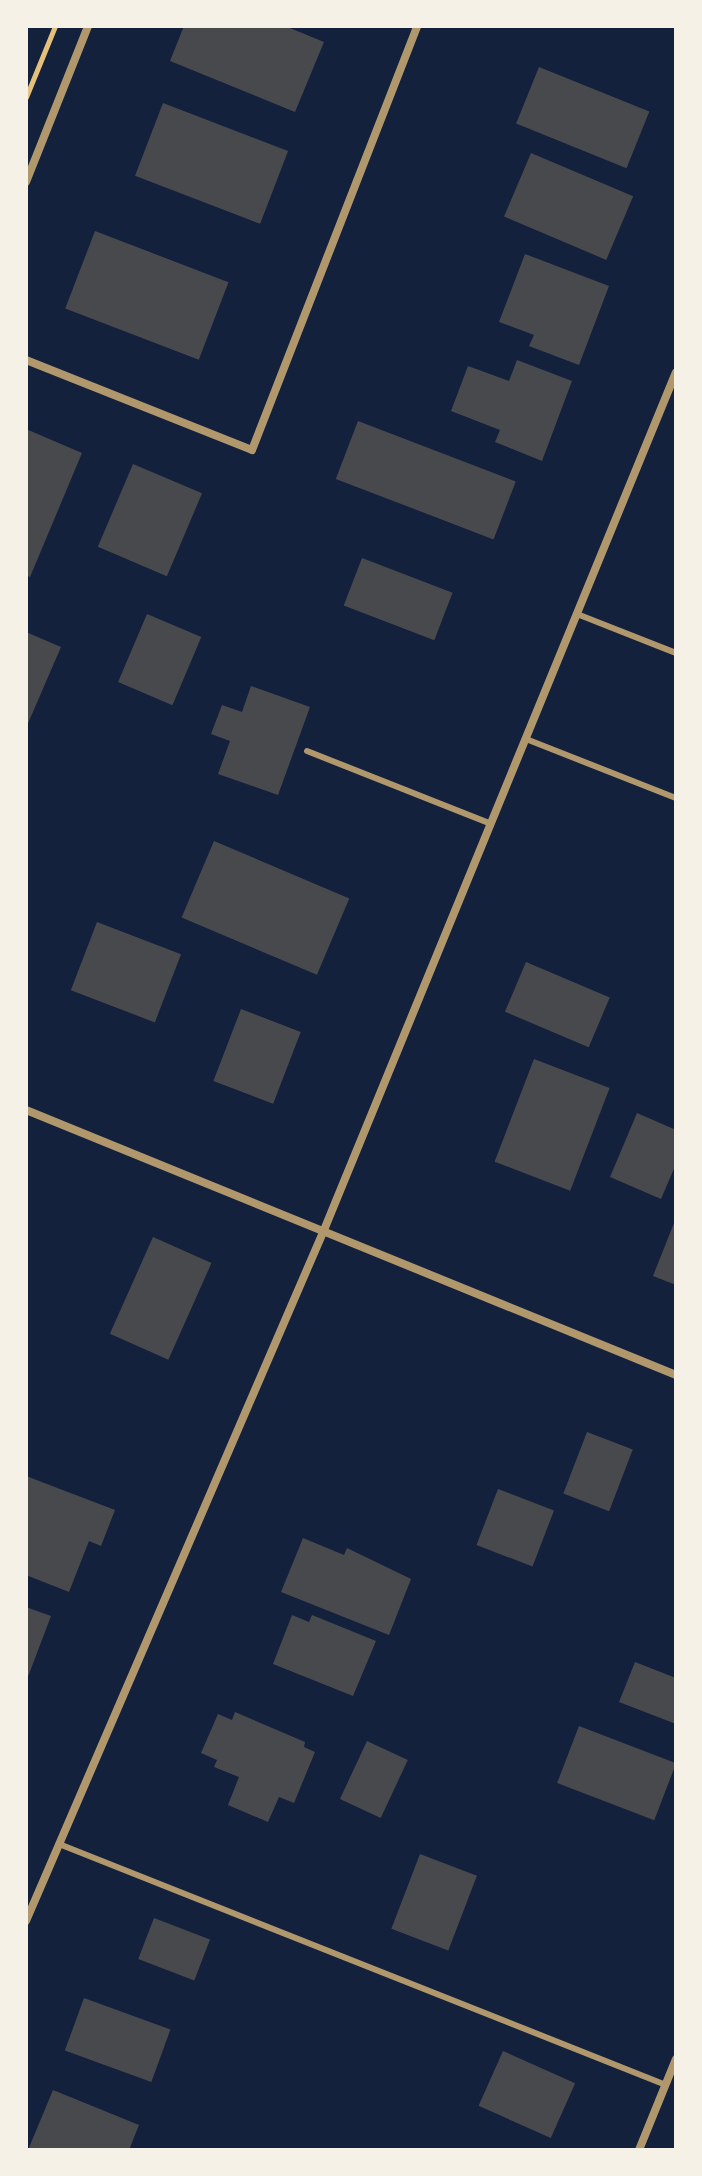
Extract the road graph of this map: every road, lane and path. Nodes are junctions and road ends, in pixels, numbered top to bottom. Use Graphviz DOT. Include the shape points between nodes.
graph roads {
  1 [pos="55,26"];
  2 [pos="88,26"];
  3 [pos="417,26"];
  4 [pos="26,97"];
  5 [pos="26,182"];
  6 [pos="26,360"];
  7 [pos="676,372"];
  8 [pos="577,614"];
  9 [pos="676,653"];
  10 [pos="526,739"];
  11 [pos="307,751"];
  12 [pos="676,798"];
  13 [pos="491,824"];
  14 [pos="26,1110"];
  15 [pos="324,1230"];
  16 [pos="676,1375"];
  17 [pos="59,1844"];
  18 [pos="26,1919"];
  19 [pos="676,2059"];
  20 [pos="666,2085"];
  21 [pos="639,2150"];
  1 -- 4 [label="path"];
  2 -- 5 [label="street"];
  3 -- 6 [label="street" via="252,450"];
  7 -- 8 [label="street"];
  8 -- 9 [label="lane"];
  8 -- 10 [label="street"];
  10 -- 12 [label="lane"];
  10 -- 13 [label="street"];
  11 -- 13 [label="lane"];
  13 -- 15 [label="street"];
  14 -- 15 [label="street"];
  15 -- 16 [label="street"];
  15 -- 17 [label="street"];
  17 -- 18 [label="street"];
  17 -- 20 [label="lane"];
  19 -- 20 [label="street"];
  20 -- 21 [label="street"];
}
